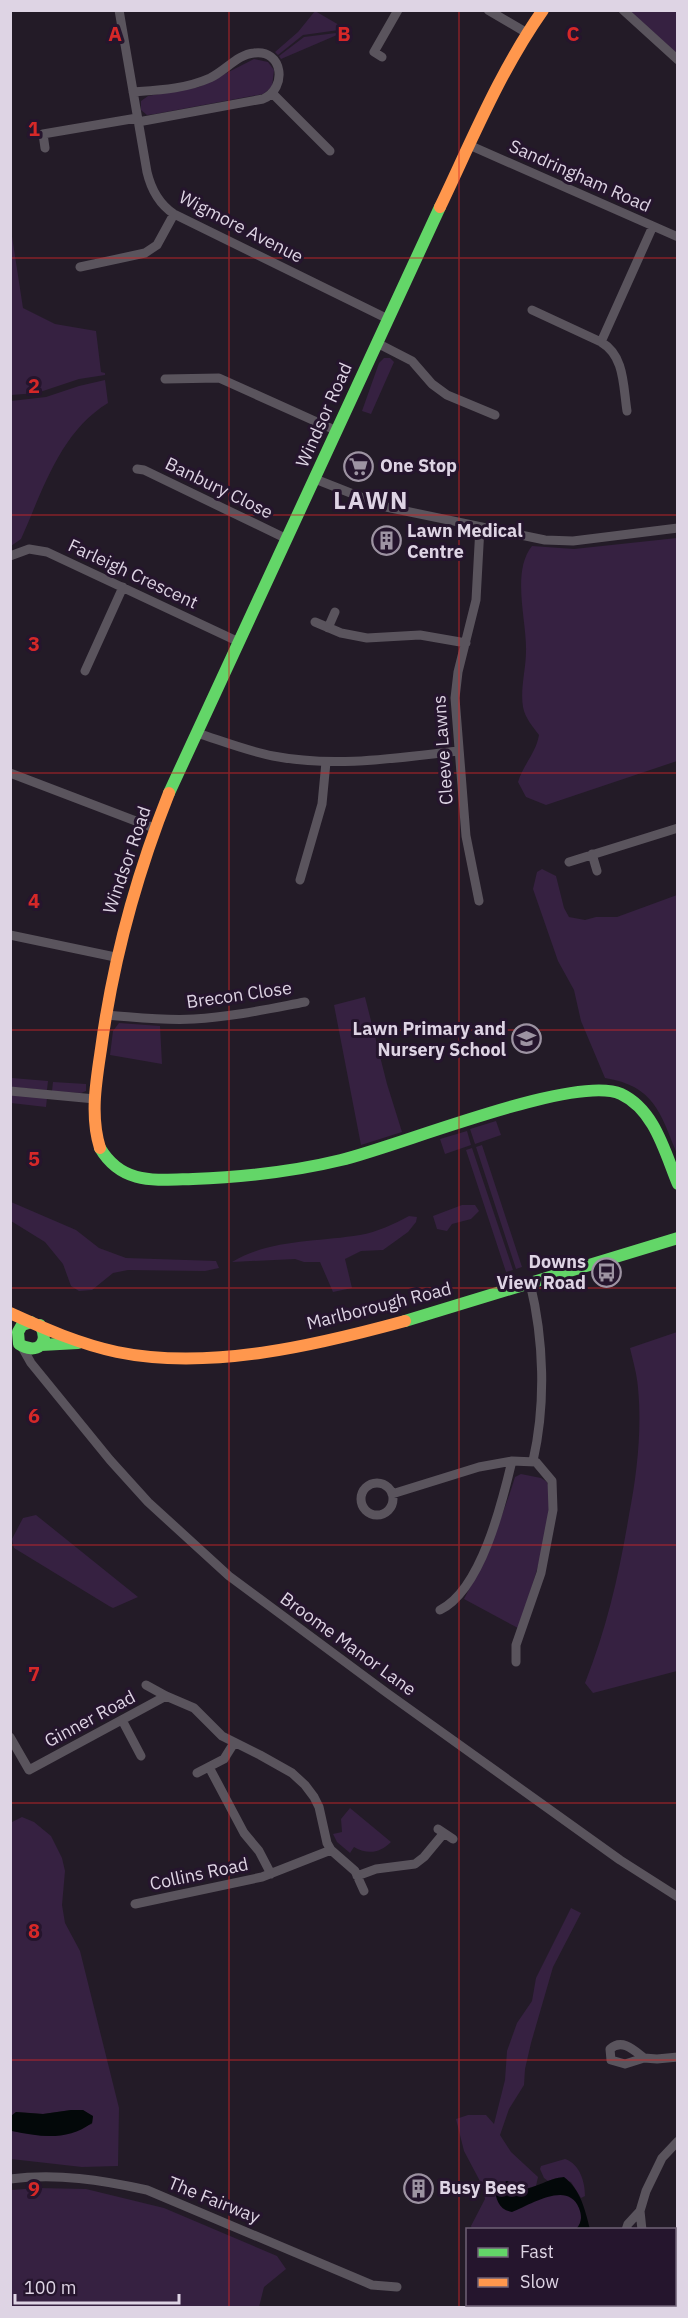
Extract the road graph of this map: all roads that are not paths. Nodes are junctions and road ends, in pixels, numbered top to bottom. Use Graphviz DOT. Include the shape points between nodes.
graph roads {
  1 [pos="119,10"];
  2 [pos="398,10"];
  3 [pos="488,10"];
  4 [pos="543,10"];
  5 [pos="623,10"];
  6 [pos="527,33"];
  7 [pos="382,57"];
  8 [pos="678,60"];
  9 [pos="133,92"];
  10 [pos="273,94"];
  11 [pos="138,120"];
  12 [pos="469,145"];
  13 [pos="45,148"];
  14 [pos="330,152"];
  15 [pos="174,214"];
  16 [pos="653,226"];
  17 [pos="678,237"];
  18 [pos="80,267"];
  19 [pos="532,310"];
  20 [pos="388,319"];
  21 [pos="601,342"];
  22 [pos="377,343"];
  23 [pos="165,379"];
  24 [pos="627,411"];
  25 [pos="495,415"];
  26 [pos="337,431"];
  27 [pos="137,469"];
  28 [pos="315,480"];
  29 [pos="480,527"];
  30 [pos="678,528"];
  31 [pos="286,538"];
  32 [pos="10,556"];
  33 [pos="123,587"];
  34 [pos="335,612"];
  35 [pos="315,622"];
  36 [pos="328,628"];
  37 [pos="239,642"];
  38 [pos="466,643"];
  39 [pos="85,671"];
  40 [pos="197,733"];
  41 [pos="458,751"];
  42 [pos="326,762"];
  43 [pos="10,773"];
  44 [pos="154,828"];
  45 [pos="678,828"];
  46 [pos="592,854"];
  47 [pos="569,862"];
  48 [pos="597,871"];
  49 [pos="300,879"];
  50 [pos="479,901"];
  51 [pos="10,935"];
  52 [pos="116,957"];
  53 [pos="305,1002"];
  54 [pos="105,1015"];
  55 [pos="10,1090"];
  56 [pos="95,1099"];
  57 [pos="678,1184"];
  58 [pos="678,1238"];
  59 [pos="530,1283"];
  60 [pos="10,1313"];
  61 [pos="35,1324"];
  62 [pos="17,1343"];
  63 [pos="82,1343"];
  64 [pos="40,1346"];
  65 [pos="40,1371"];
  66 [pos="512,1461"];
  67 [pos="533,1461"];
  68 [pos="392,1494"];
  69 [pos="440,1611"];
  70 [pos="516,1662"];
  71 [pos="146,1685"];
  72 [pos="166,1696"];
  73 [pos="123,1720"];
  74 [pos="10,1737"];
  75 [pos="234,1743"];
  76 [pos="141,1756"];
  77 [pos="209,1767"];
  78 [pos="29,1770"];
  79 [pos="197,1773"];
  80 [pos="29,1780"];
  81 [pos="453,1839"];
  82 [pos="331,1850"];
  83 [pos="270,1874"];
  84 [pos="357,1876"];
  85 [pos="364,1891"];
  86 [pos="678,1897"];
  87 [pos="135,1904"];
  88 [pos="678,2057"];
  89 [pos="644,2058"];
  90 [pos="678,2141"];
  91 [pos="10,2179"];
  92 [pos="640,2211"];
  93 [pos="626,2228"];
  94 [pos="642,2228"];
  95 [pos="397,2287"];
  1 -- 9 [label="street, Wigmore Avenue"];
  2 -- 7 [label="street" via="374,52"];
  3 -- 6 [label="street"];
  4 -- 6 [label="street, Windsor Road"];
  5 -- 8 [label="street"];
  6 -- 12 [label="street, Windsor Road"];
  9 -- 10 [label="street" via="189,85 212,77 247,54 260,53 272,58 278,69 279,82"];
  9 -- 11 [label="street, Wigmore Avenue"];
  10 -- 11 [label="street" via="253,102"];
  10 -- 14 [label="street"];
  11 -- 13 [label="street" via="43,134"];
  11 -- 15 [label="street, Wigmore Avenue" via="149,182 160,201"];
  12 -- 16 [label="street, Sandringham Road"];
  12 -- 20 [label="street, Windsor Road"];
  15 -- 18 [label="street" via="157,245 145,253"];
  15 -- 20 [label="street, Wigmore Avenue"];
  16 -- 17 [label="street, Sandringham Road"];
  16 -- 21 [label="street"];
  19 -- 21 [label="street"];
  20 -- 22 [label="street, Windsor Road"];
  21 -- 24 [label="street" via="618,358"];
  22 -- 25 [label="street" via="408,359 447,395"];
  22 -- 26 [label="street, Windsor Road"];
  23 -- 26 [label="street" via="219,378"];
  26 -- 28 [label="street, Windsor Road"];
  27 -- 31 [label="street, Banbury Close"];
  28 -- 29 [label="street" via="386,507"];
  28 -- 31 [label="street, Windsor Road"];
  29 -- 30 [label="street" via="555,541"];
  29 -- 38 [label="street, Cleeve Lawns" via="476,600"];
  31 -- 37 [label="street, Windsor Road"];
  32 -- 33 [label="street, Farleigh Crescent" via="29,549 47,552"];
  33 -- 37 [label="street, Farleigh Crescent"];
  33 -- 39 [label="street"];
  34 -- 36 [label="street"];
  35 -- 36 [label="street"];
  36 -- 38 [label="street" via="367,638 420,635"];
  37 -- 40 [label="street, Windsor Road"];
  38 -- 41 [label="street, Cleeve Lawns" via="456,686"];
  40 -- 42 [label="street" via="263,753"];
  40 -- 44 [label="street, Windsor Road"];
  41 -- 42 [label="street"];
  41 -- 50 [label="street, Cleeve Lawns" via="468,851"];
  42 -- 49 [label="street" via="322,804"];
  43 -- 44 [label="street"];
  44 -- 52 [label="street, Windsor Road"];
  45 -- 46 [label="street"];
  46 -- 47 [label="street"];
  46 -- 48 [label="street"];
  51 -- 52 [label="street"];
  52 -- 54 [label="street, Windsor Road"];
  53 -- 54 [label="street, Brecon Close" via="193,1019"];
  54 -- 56 [label="street, Windsor Road"];
  55 -- 56 [label="street"];
  56 -- 57 [label="street, Windsor Road" via="97,1142 105,1159 123,1174 135,1178 173,1180 246,1176 315,1166 390,1147 516,1105 603,1090 626,1097 644,1110"];
  58 -- 59 [label="street, Marlborough Road"];
  59 -- 63 [label="street, Marlborough Road" via="385,1326 266,1350 176,1358"];
  59 -- 67 [label="street" via="541,1404"];
  60 -- 61 [label="street, Marlborough Road"];
  61 -- 62 [label="street" via="19,1328"];
  61 -- 63 [label="street, Marlborough Road"];
  61 -- 64 [label="street" via="45,1333"];
  62 -- 64 [label="street" via="31,1350"];
  62 -- 65 [label="street, Broome Manor Lane"];
  63 -- 64 [label="street, Marlborough Road"];
  64 -- 65 [label="street"];
  65 -- 86 [label="street, Broome Manor Lane" via="148,1502 229,1576 620,1860"];
  66 -- 67 [label="street"];
  66 -- 68 [label="street"];
  66 -- 69 [label="street" via="498,1513 477,1565 458,1599"];
  67 -- 70 [label="street" via="552,1481 553,1510 541,1573 516,1645"];
  71 -- 72 [label="street"];
  72 -- 73 [label="street, Ginner Road"];
  72 -- 75 [label="street" via="194,1708"];
  73 -- 76 [label="street"];
  73 -- 78 [label="street, Ginner Road"];
  74 -- 78 [label="street"];
  75 -- 77 [label="street" via="224,1759"];
  75 -- 82 [label="street" via="292,1773 305,1785 318,1806"];
  77 -- 79 [label="street"];
  77 -- 83 [label="street, Collins Road"];
  78 -- 80 [label="street"];
  81 -- 84 [label="street" via="441,1831 424,1857 414,1864"];
  82 -- 83 [label="street, Collins Road"];
  82 -- 84 [label="street"];
  83 -- 87 [label="street, Collins Road"];
  84 -- 85 [label="street"];
  88 -- 89 [label="street"];
  90 -- 92 [label="street" via="662,2158"];
  91 -- 95 [label="street, The Fairway" via="72,2178 147,2190 372,2285"];
  92 -- 93 [label="street"];
  92 -- 94 [label="street"];
}
